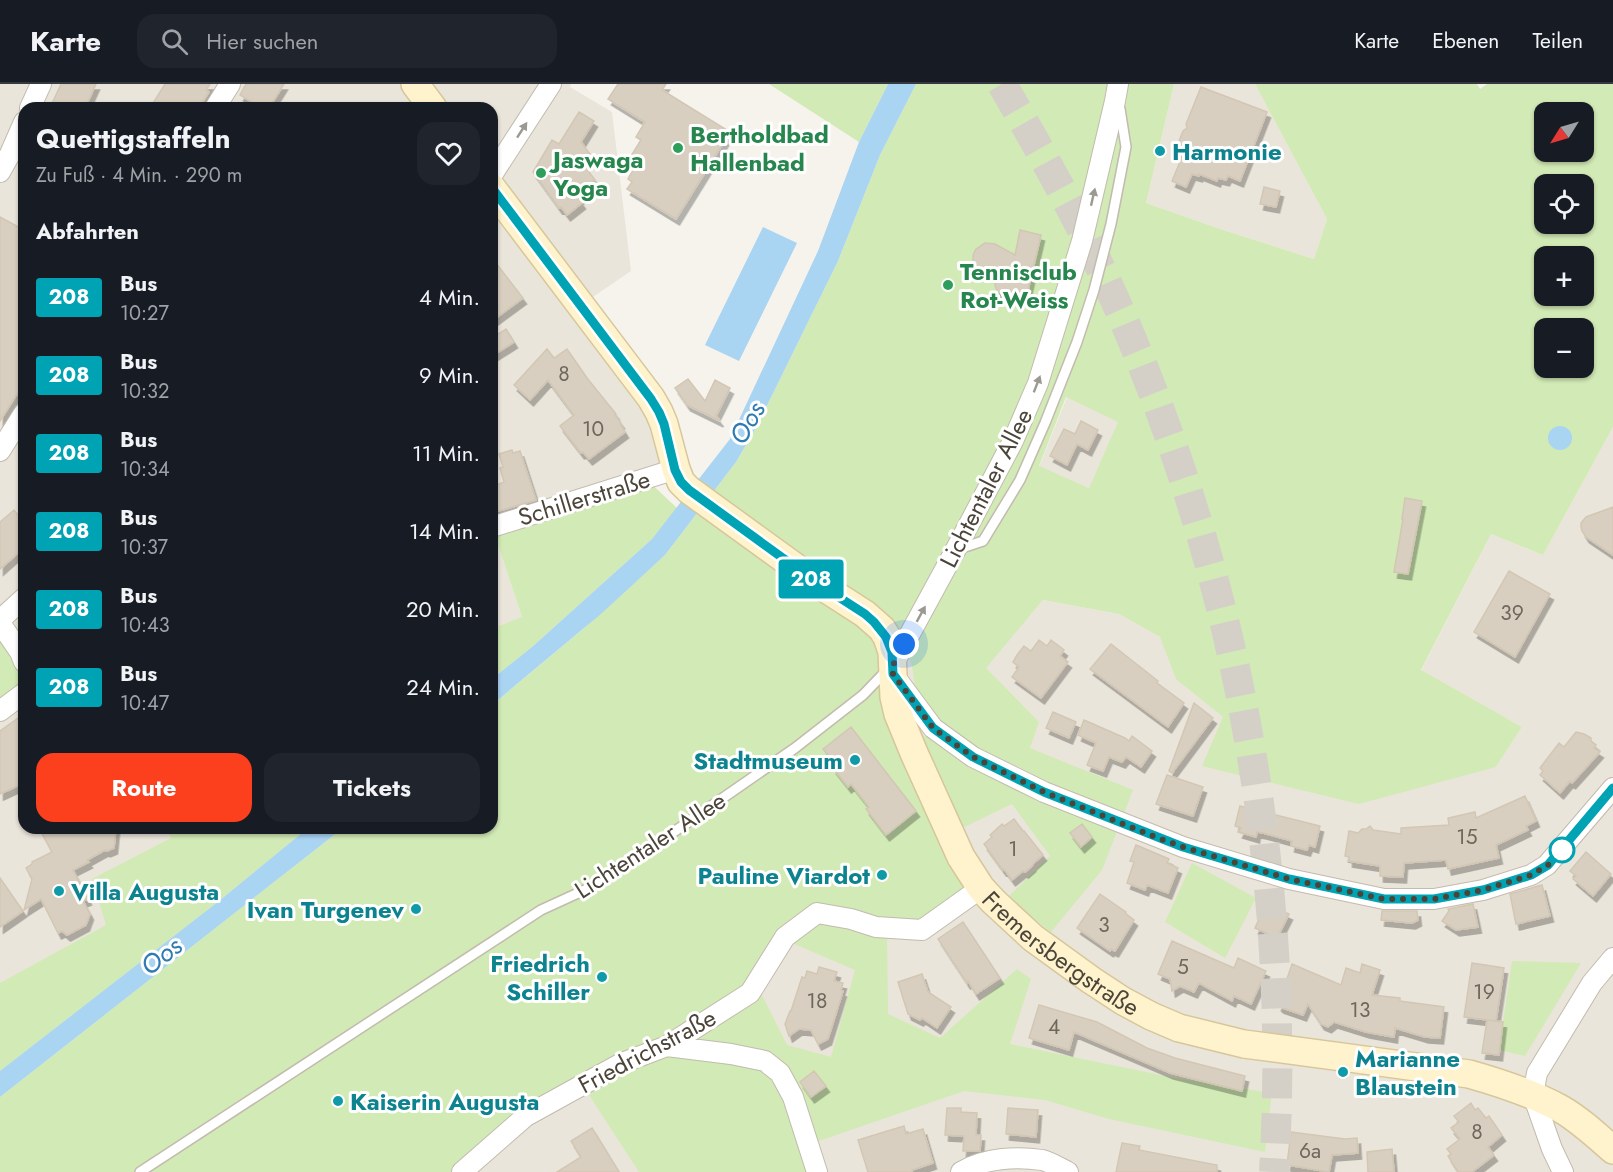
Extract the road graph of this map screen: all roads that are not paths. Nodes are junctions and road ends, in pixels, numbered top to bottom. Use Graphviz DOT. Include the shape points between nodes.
graph roads {
  1 [pos="41,84"];
  2 [pos="230,84"];
  3 [pos="415,84"];
  4 [pos="551,84"];
  5 [pos="1117,93"];
  6 [pos="33,102"];
  7 [pos="221,102"];
  8 [pos="428,102"];
  9 [pos="18,141"];
  10 [pos="11,164"];
  11 [pos="498,166"];
  12 [pos="498,196"];
  13 [pos="18,422"];
  14 [pos="0,451"];
  15 [pos="690,488"];
  16 [pos="498,526"];
  17 [pos="18,604"];
  18 [pos="0,621"];
  19 [pos="18,649"];
  20 [pos="893,670"];
  21 [pos="18,698"];
  22 [pos="0,711"];
  23 [pos="1613,788"];
  24 [pos="981,888"];
  25 [pos="1613,958"];
  26 [pos="667,1046"];
  27 [pos="1533,1095"];
  28 [pos="1613,1150"];
  29 [pos="140,1172"];
  30 [pos="462,1172"];
  31 [pos="816,1172"];
  32 [pos="962,1172"];
  33 [pos="1068,1172"];
  34 [pos="1563,1172"];
  1 -- 6 [label="street"];
  2 -- 7 [label="street"];
  3 -- 8 [label="main road"];
  11 -- 4 [label="street, one-way"];
  20 -- 5 [label="street, Lichtentaler Allee, one-way" via="1038,383 1082,242"];
  9 -- 10 [label="street"];
  12 -- 15 [label="main road" via="651,399"];
  13 -- 14 [label="street"];
  15 -- 16 [label="street, Schillerstraße"];
  15 -- 20 [label="main road, Fremersbergstraße" via="874,622 892,652"];
  17 -- 18 [label="street"];
  18 -- 19 [label="street"];
  20 -- 23 [label="street" via="933,728 973,757 1044,792 1183,847 1289,879 1384,899 1434,899 1483,890 1531,875 1548,865"];
  20 -- 24 [label="main road, Fremersbergstraße" via="894,697 910,745 961,857"];
  20 -- 29 [label="lane, Lichtentaler Allee" via="795,748 600,883 541,910"];
  21 -- 22 [label="street"];
  24 -- 26 [label="street, Friedrichstraße" via="922,930 876,927 817,913 785,937 750,993"];
  24 -- 27 [label="main road, Fremersbergstraße" via="1034,938 1091,981 1179,1028 1244,1044 1469,1074"];
  25 -- 27 [label="street" via="1592,983 1537,1074"];
  26 -- 30 [label="street, Friedrichstraße" via="622,1063 526,1116"];
  26 -- 31 [label="street" via="765,1061 780,1073 793,1097"];
  27 -- 28 [label="main road, Fremersbergstraße" via="1577,1120"];
  27 -- 34 [label="street"];
  32 -- 33 [label="street" via="1007,1159 1043,1161"];
}
